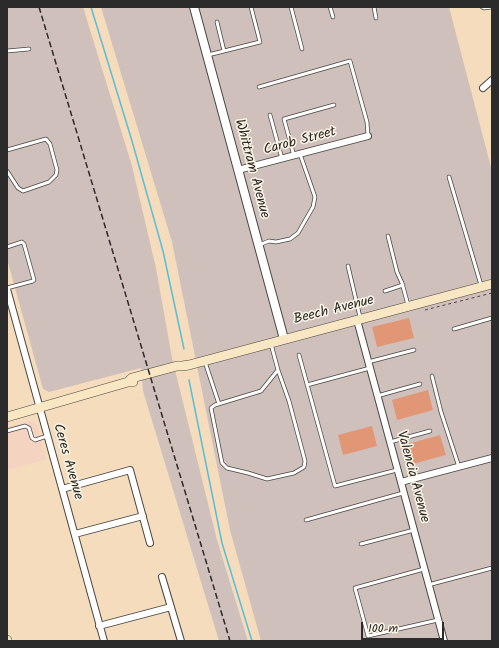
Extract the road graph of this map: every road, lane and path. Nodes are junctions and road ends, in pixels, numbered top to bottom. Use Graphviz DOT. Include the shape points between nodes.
graph roads {
  1 [pos="194,7"];
  2 [pos="251,7"];
  3 [pos="291,7"];
  4 [pos="330,7"];
  5 [pos="374,7"];
  6 [pos="482,7"];
  7 [pos="492,7"];
  8 [pos="333,17"];
  9 [pos="376,18"];
  10 [pos="217,22"];
  11 [pos="29,48"];
  12 [pos="302,49"];
  13 [pos="7,51"];
  14 [pos="224,51"];
  15 [pos="207,55"];
  16 [pos="492,80"];
  17 [pos="259,87"];
  18 [pos="483,88"];
  19 [pos="334,106"];
  20 [pos="270,114"];
  21 [pos="368,136"];
  22 [pos="7,150"];
  23 [pos="300,154"];
  24 [pos="294,156"];
  25 [pos="282,159"];
  26 [pos="238,170"];
  27 [pos="7,171"];
  28 [pos="450,178"];
  29 [pos="388,236"];
  30 [pos="258,245"];
  31 [pos="7,247"];
  32 [pos="348,266"];
  33 [pos="492,284"];
  34 [pos="403,285"];
  35 [pos="482,286"];
  36 [pos="7,289"];
  37 [pos="385,291"];
  38 [pos="492,293"];
  39 [pos="409,306"];
  40 [pos="423,311"];
  41 [pos="492,318"];
  42 [pos="359,320"];
  43 [pos="454,329"];
  44 [pos="284,339"];
  45 [pos="271,342"];
  46 [pos="414,350"];
  47 [pos="299,355"];
  48 [pos="205,360"];
  49 [pos="369,365"];
  50 [pos="278,370"];
  51 [pos="432,376"];
  52 [pos="420,384"];
  53 [pos="307,385"];
  54 [pos="377,396"];
  55 [pos="219,404"];
  56 [pos="39,408"];
  57 [pos="7,417"];
  58 [pos="7,431"];
  59 [pos="430,432"];
  60 [pos="47,436"];
  61 [pos="390,442"];
  62 [pos="492,458"];
  63 [pos="459,466"];
  64 [pos="397,470"];
  65 [pos="400,482"];
  66 [pos="62,489"];
  67 [pos="403,492"];
  68 [pos="142,516"];
  69 [pos="306,520"];
  70 [pos="414,530"];
  71 [pos="75,534"];
  72 [pos="150,543"];
  73 [pos="361,544"];
  74 [pos="492,568"];
  75 [pos="424,569"];
  76 [pos="162,577"];
  77 [pos="428,585"];
  78 [pos="171,607"];
  79 [pos="438,620"];
  80 [pos="99,626"];
  81 [pos="104,641"];
  82 [pos="182,641"];
  83 [pos="444,641"];
  1 -- 15 [label="street, Whittram Avenue"];
  2 -- 14 [label="lane" via="260,42"];
  3 -- 12 [label="lane"];
  4 -- 8 [label="lane"];
  5 -- 9 [label="lane"];
  6 -- 7 [label="lane"];
  10 -- 14 [label="lane"];
  11 -- 13 [label="lane"];
  14 -- 15 [label="lane"];
  15 -- 26 [label="street, Whittram Avenue"];
  16 -- 18 [label="street"];
  17 -- 21 [label="lane" via="350,61 367,122"];
  19 -- 24 [label="lane" via="284,119"];
  20 -- 25 [label="lane"];
  21 -- 23 [label="street, Carob Street"];
  22 -- 27 [label="lane" via="46,139 50,144 57,170 49,182 23,190 18,188"];
  23 -- 24 [label="street, Carob Street"];
  23 -- 30 [label="lane" via="315,197 313,207 298,234 290,239"];
  24 -- 25 [label="street, Carob Street"];
  25 -- 26 [label="street, Carob Street"];
  26 -- 30 [label="street, Whittram Avenue"];
  28 -- 35 [label="lane"];
  29 -- 34 [label="lane"];
  30 -- 44 [label="street, Whittram Avenue"];
  31 -- 36 [label="lane" via="22,242 24,244 34,280"];
  32 -- 42 [label="lane"];
  33 -- 35 [label="main road, Beech Avenue"];
  34 -- 37 [label="lane"];
  34 -- 39 [label="lane"];
  35 -- 39 [label="main road, Beech Avenue"];
  36 -- 56 [label="street, Ceres Avenue"];
  38 -- 40 [label="path"];
  39 -- 42 [label="main road, Beech Avenue"];
  41 -- 43 [label="lane"];
  42 -- 44 [label="main road, Beech Avenue"];
  42 -- 49 [label="street, Valencia Avenue"];
  44 -- 45 [label="main road, Beech Avenue"];
  45 -- 48 [label="main road, Beech Avenue"];
  45 -- 50 [label="lane"];
  46 -- 49 [label="lane"];
  47 -- 53 [label="lane"];
  48 -- 55 [label="lane"];
  48 -- 56 [label="main road, Beech Avenue"];
  49 -- 53 [label="lane"];
  49 -- 54 [label="street, Valencia Avenue"];
  50 -- 55 [label="lane" via="261,391"];
  50 -- 55 [label="lane" via="305,461 304,467 299,470 267,479 224,467 210,408"];
  51 -- 63 [label="lane" via="442,418"];
  52 -- 54 [label="lane"];
  53 -- 64 [label="lane" via="334,486"];
  54 -- 61 [label="street, Valencia Avenue"];
  56 -- 57 [label="main road, Beech Avenue"];
  56 -- 60 [label="street, Ceres Avenue"];
  58 -- 60 [label="lane" via="25,426 29,428 35,440"];
  59 -- 61 [label="lane"];
  60 -- 66 [label="street, Ceres Avenue"];
  61 -- 64 [label="street, Valencia Avenue"];
  62 -- 63 [label="street"];
  63 -- 65 [label="street"];
  64 -- 65 [label="street, Valencia Avenue"];
  65 -- 67 [label="street, Valencia Avenue"];
  66 -- 68 [label="street" via="130,470"];
  66 -- 71 [label="street, Ceres Avenue"];
  67 -- 69 [label="lane"];
  67 -- 70 [label="street, Valencia Avenue"];
  68 -- 71 [label="street"];
  68 -- 72 [label="street"];
  70 -- 73 [label="lane"];
  70 -- 75 [label="street, Valencia Avenue"];
  71 -- 80 [label="street, Ceres Avenue"];
  74 -- 77 [label="lane"];
  75 -- 77 [label="street, Valencia Avenue"];
  75 -- 79 [label="lane" via="355,588 368,636"];
  76 -- 78 [label="street"];
  77 -- 79 [label="street, Valencia Avenue"];
  78 -- 80 [label="street"];
  78 -- 82 [label="street"];
  79 -- 83 [label="street, Valencia Avenue"];
  80 -- 81 [label="street, Ceres Avenue"];
}
